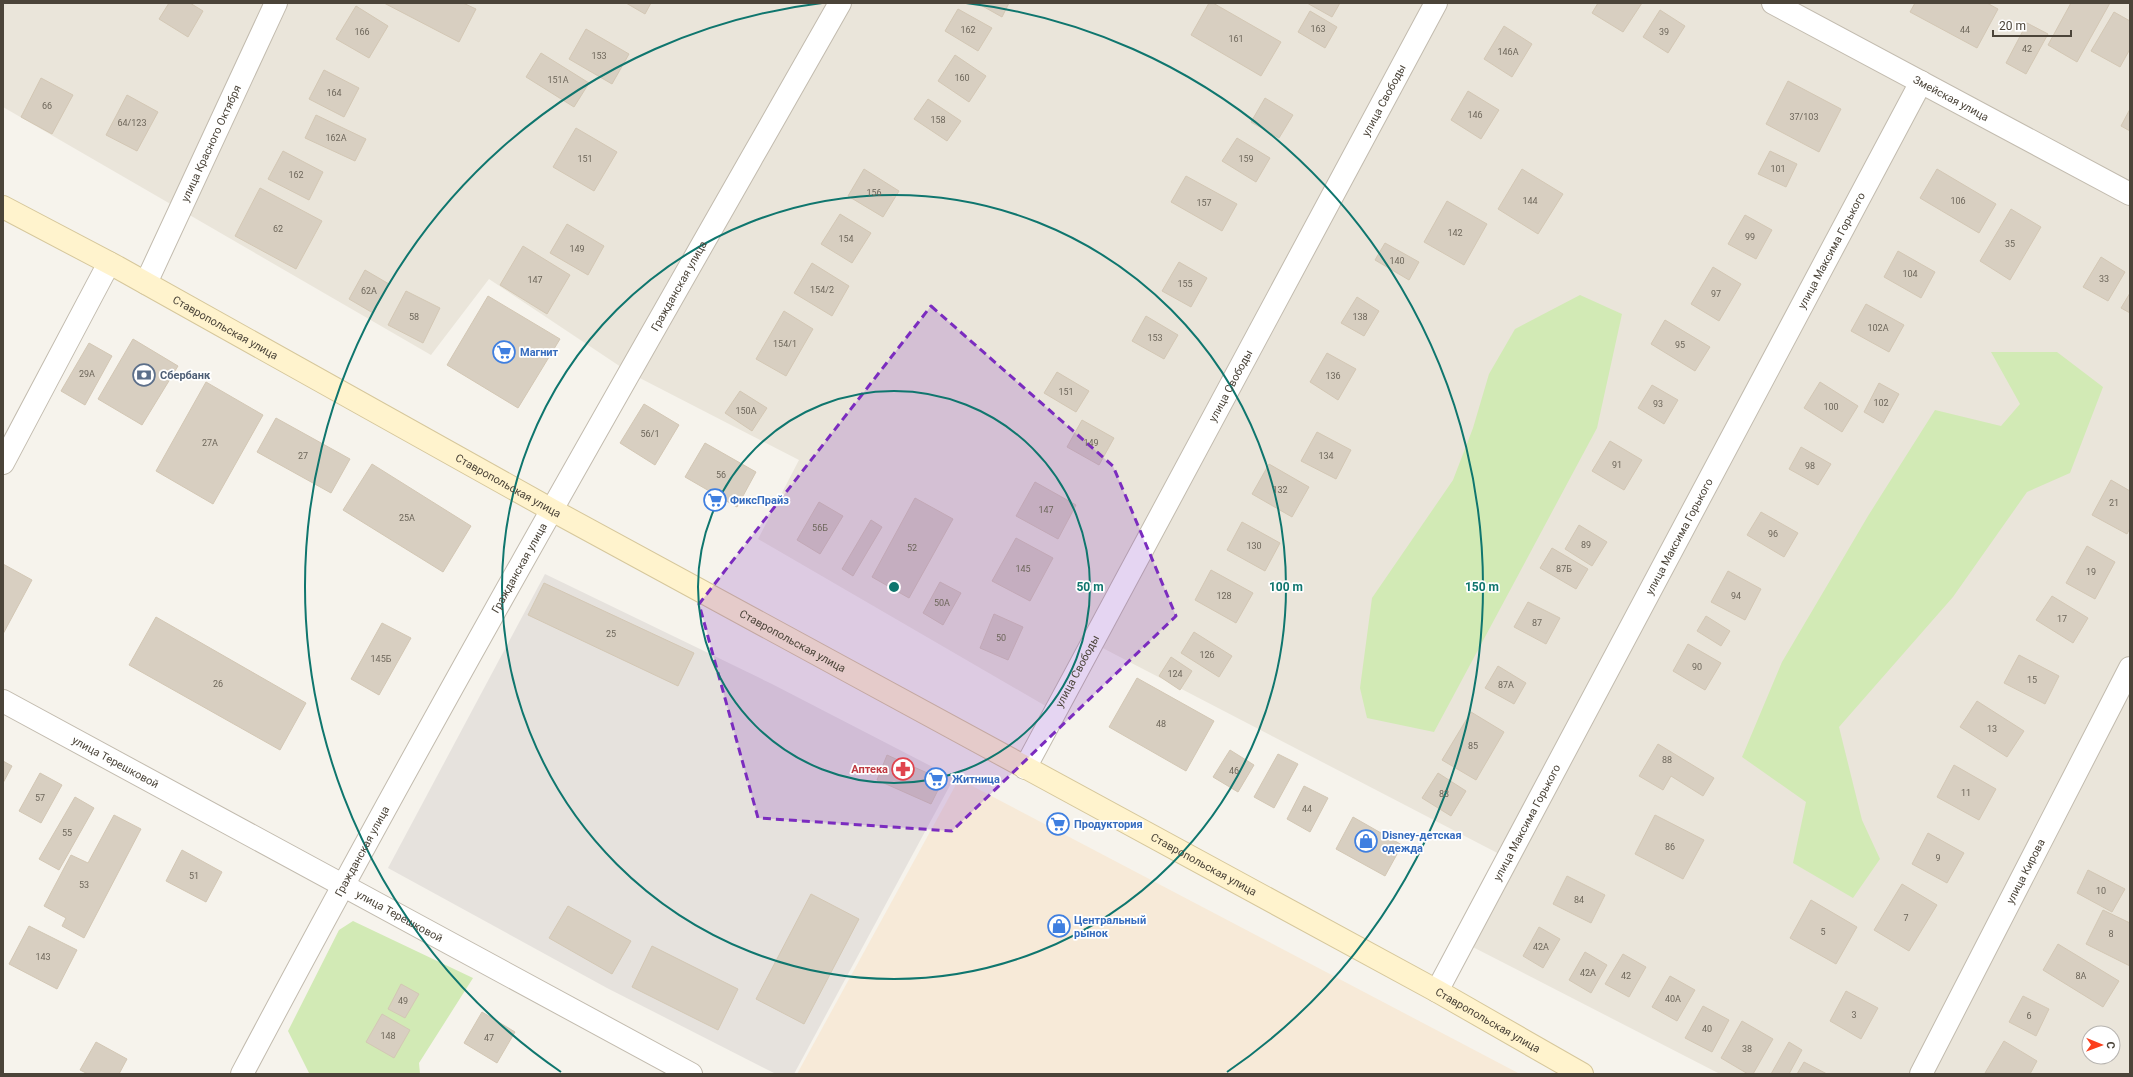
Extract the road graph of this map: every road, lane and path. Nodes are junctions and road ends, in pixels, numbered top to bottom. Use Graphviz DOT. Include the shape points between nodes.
graph roads {
  1 [pos="276,3"];
  2 [pos="840,3"];
  3 [pos="1436,3"];
  4 [pos="1772,3"];
  5 [pos="1921,82"];
  6 [pos="2130,194"];
  7 [pos="3,207"];
  8 [pos="109,263"];
  9 [pos="146,283"];
  10 [pos="3,463"];
  11 [pos="552,510"];
  12 [pos="2130,668"];
  13 [pos="3,701"];
  14 [pos="1025,768"];
  15 [pos="343,884"];
  16 [pos="1437,991"];
  17 [pos="242,1074"];
  18 [pos="691,1074"];
  19 [pos="1582,1074"];
  20 [pos="1921,1074"];
  1 -- 9 [label="street, улица Красного Октября"];
  2 -- 11 [label="street, Гражданская улица"];
  3 -- 14 [label="street, улица Свободы"];
  4 -- 5 [label="street, Змейская улица"];
  5 -- 6 [label="street, Змейская улица"];
  5 -- 16 [label="street, улица Максима Горького"];
  7 -- 8 [label="street, Ставропольская улица"];
  8 -- 9 [label="street, Ставропольская улица"];
  8 -- 10 [label="street"];
  9 -- 11 [label="street, Ставропольская улица"];
  11 -- 14 [label="street, Ставропольская улица"];
  11 -- 15 [label="street, Гражданская улица"];
  12 -- 20 [label="street, улица Кирова"];
  13 -- 15 [label="street, улица Терешковой"];
  14 -- 16 [label="street, Ставропольская улица"];
  15 -- 17 [label="street, Гражданская улица"];
  15 -- 18 [label="street, улица Терешковой"];
  16 -- 19 [label="street, Ставропольская улица"];
}
